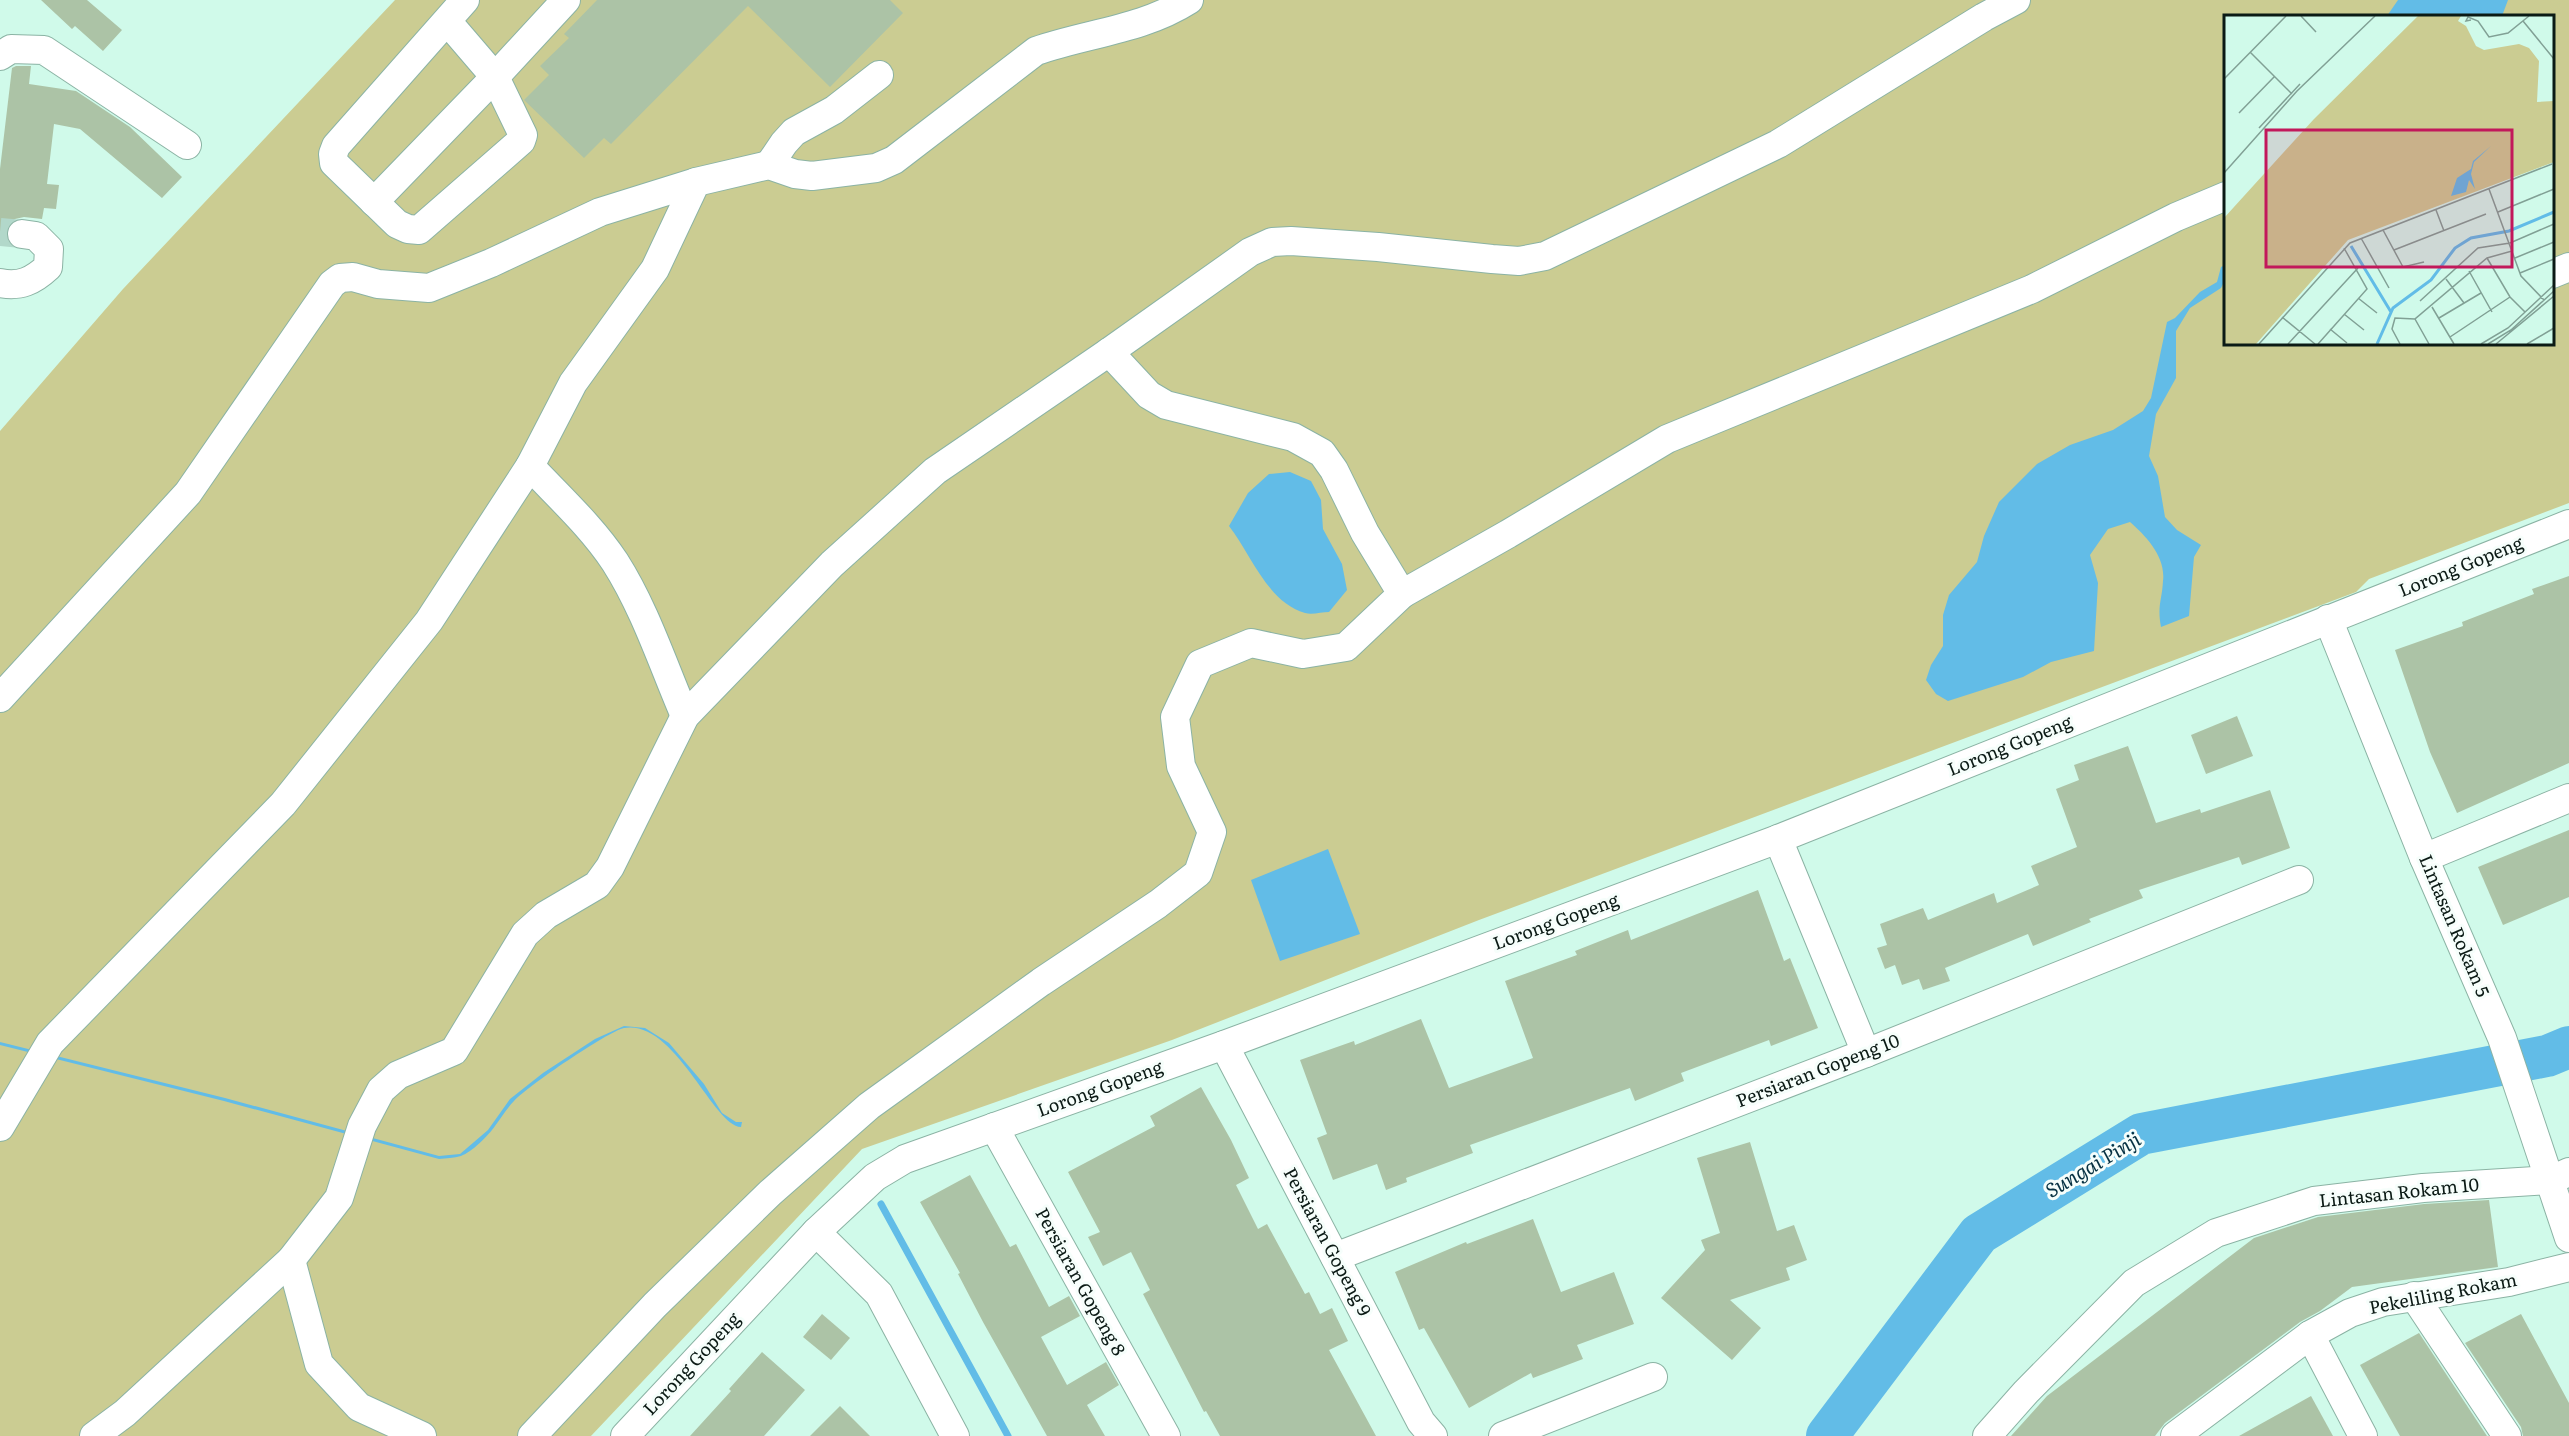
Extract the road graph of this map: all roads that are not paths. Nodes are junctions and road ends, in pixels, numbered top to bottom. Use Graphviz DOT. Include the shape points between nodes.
graph roads {
  1 [pos="566,0"];
  2 [pos="1189,0"];
  3 [pos="2016,0"];
  4 [pos="456,10"];
  5 [pos="0,56"];
  6 [pos="879,75"];
  7 [pos="495,77"];
  8 [pos="187,145"];
  9 [pos="769,165"];
  10 [pos="696,182"];
  11 [pos="2224,197"];
  12 [pos="374,202"];
  13 [pos="22,234"];
  14 [pos="2569,267"];
  15 [pos="2554,274"];
  16 [pos="0,283"];
  17 [pos="1109,352"];
  18 [pos="530,466"];
  19 [pos="2569,524"];
  20 [pos="1402,594"];
  21 [pos="2328,619"];
  22 [pos="0,698"];
  23 [pos="685,716"];
  24 [pos="2569,798"];
  25 [pos="1778,839"];
  26 [pos="2424,858"];
  27 [pos="2299,880"];
  28 [pos="1224,1045"];
  29 [pos="1866,1053"];
  30 [pos="0,1127"];
  31 [pos="994,1127"];
  32 [pos="2560,1176"];
  33 [pos="816,1232"];
  34 [pos="2569,1238"];
  35 [pos="1335,1257"];
  36 [pos="291,1260"];
  37 [pos="2569,1267"];
  38 [pos="2414,1296"];
  39 [pos="2310,1335"];
  40 [pos="1653,1377"];
  41 [pos="94,1436"];
  42 [pos="422,1436"];
  43 [pos="532,1436"];
  44 [pos="625,1436"];
  45 [pos="955,1436"];
  46 [pos="1166,1436"];
  47 [pos="1433,1436"];
  48 [pos="1503,1436"];
  49 [pos="1987,1436"];
  50 [pos="2175,1436"];
  51 [pos="2363,1436"];
  52 [pos="2507,1436"];
  1 -- 7 [label="street"];
  2 -- 9 [label="street" via="1132,26 1036,51 894,160 876,168 812,176"];
  3 -- 17 [label="street" via="1778,144 1545,256 1519,261 1378,247 1272,242 1250,252"];
  4 -- 7 [label="street"];
  4 -- 12 [label="street" via="336,146 334,162"];
  5 -- 8 [label="street" via="11,49 44,50"];
  6 -- 9 [label="street" via="842,105 794,132"];
  7 -- 12 [label="street"];
  7 -- 12 [label="street" via="521,128 521,141 419,230 397,224"];
  9 -- 10 [label="street"];
  10 -- 18 [label="street" via="655,269 573,383"];
  10 -- 22 [label="street" via="600,212 429,288 347,277 332,284 188,493"];
  11 -- 20 [label="street" via="2032,289 1667,439"];
  13 -- 16 [label="street" via="36,236 49,249 48,267 34,281"];
  14 -- 15 [label="street"];
  17 -- 20 [label="street" via="1149,395 1166,405 1293,437 1322,453"];
  17 -- 23 [label="street" via="935,471 832,564"];
  18 -- 23 [label="street" via="615,562"];
  18 -- 30 [label="street" via="429,621 283,804 50,1043"];
  19 -- 21 [label="street, Lorong Gopeng"];
  20 -- 43 [label="street" via="1346,647 1303,654 1251,644 1200,664 1175,717 1181,766 1212,832 1198,873 869,1106 770,1193 663,1297"];
  21 -- 25 [label="street, Lorong Gopeng"];
  21 -- 26 [label="street, Lintasan Rokam 5"];
  23 -- 36 [label="street" via="621,846 597,885 546,915 525,933 454,1051 398,1075 381,1090 362,1126 339,1198"];
  24 -- 26 [label="street"];
  25 -- 28 [label="street, Lorong Gopeng"];
  25 -- 29 [label="street"];
  26 -- 32 [label="street, Lintasan Rokam 5" via="2502,1038 2526,1106"];
  27 -- 29 [label="street, Persiaran Gopeng 10"];
  28 -- 31 [label="street, Lorong Gopeng"];
  28 -- 35 [label="street, Persiaran Gopeng 9"];
  29 -- 35 [label="street, Persiaran Gopeng 10"];
  31 -- 33 [label="street, Lorong Gopeng" via="905,1159 875,1177"];
  31 -- 46 [label="street, Persiaran Gopeng 8"];
  32 -- 34 [label="street, Lintasan Rokam 5"];
  32 -- 49 [label="street, Lintasan Rokam 10" via="2314,1202 2216,1233 2134,1283"];
  33 -- 44 [label="street, Lorong Gopeng"];
  33 -- 45 [label="street" via="879,1294"];
  35 -- 47 [label="street, Persiaran Gopeng 9" via="1421,1422"];
  36 -- 41 [label="street" via="125,1413"];
  36 -- 42 [label="street" via="319,1364 359,1407"];
  37 -- 38 [label="street, Pekeliling Rokam" via="2510,1282"];
  38 -- 39 [label="street, Pekeliling Rokam" via="2350,1313"];
  38 -- 52 [label="street"];
  39 -- 50 [label="street, Pekeliling Rokam"];
  39 -- 51 [label="street"];
  40 -- 48 [label="street"];
}
